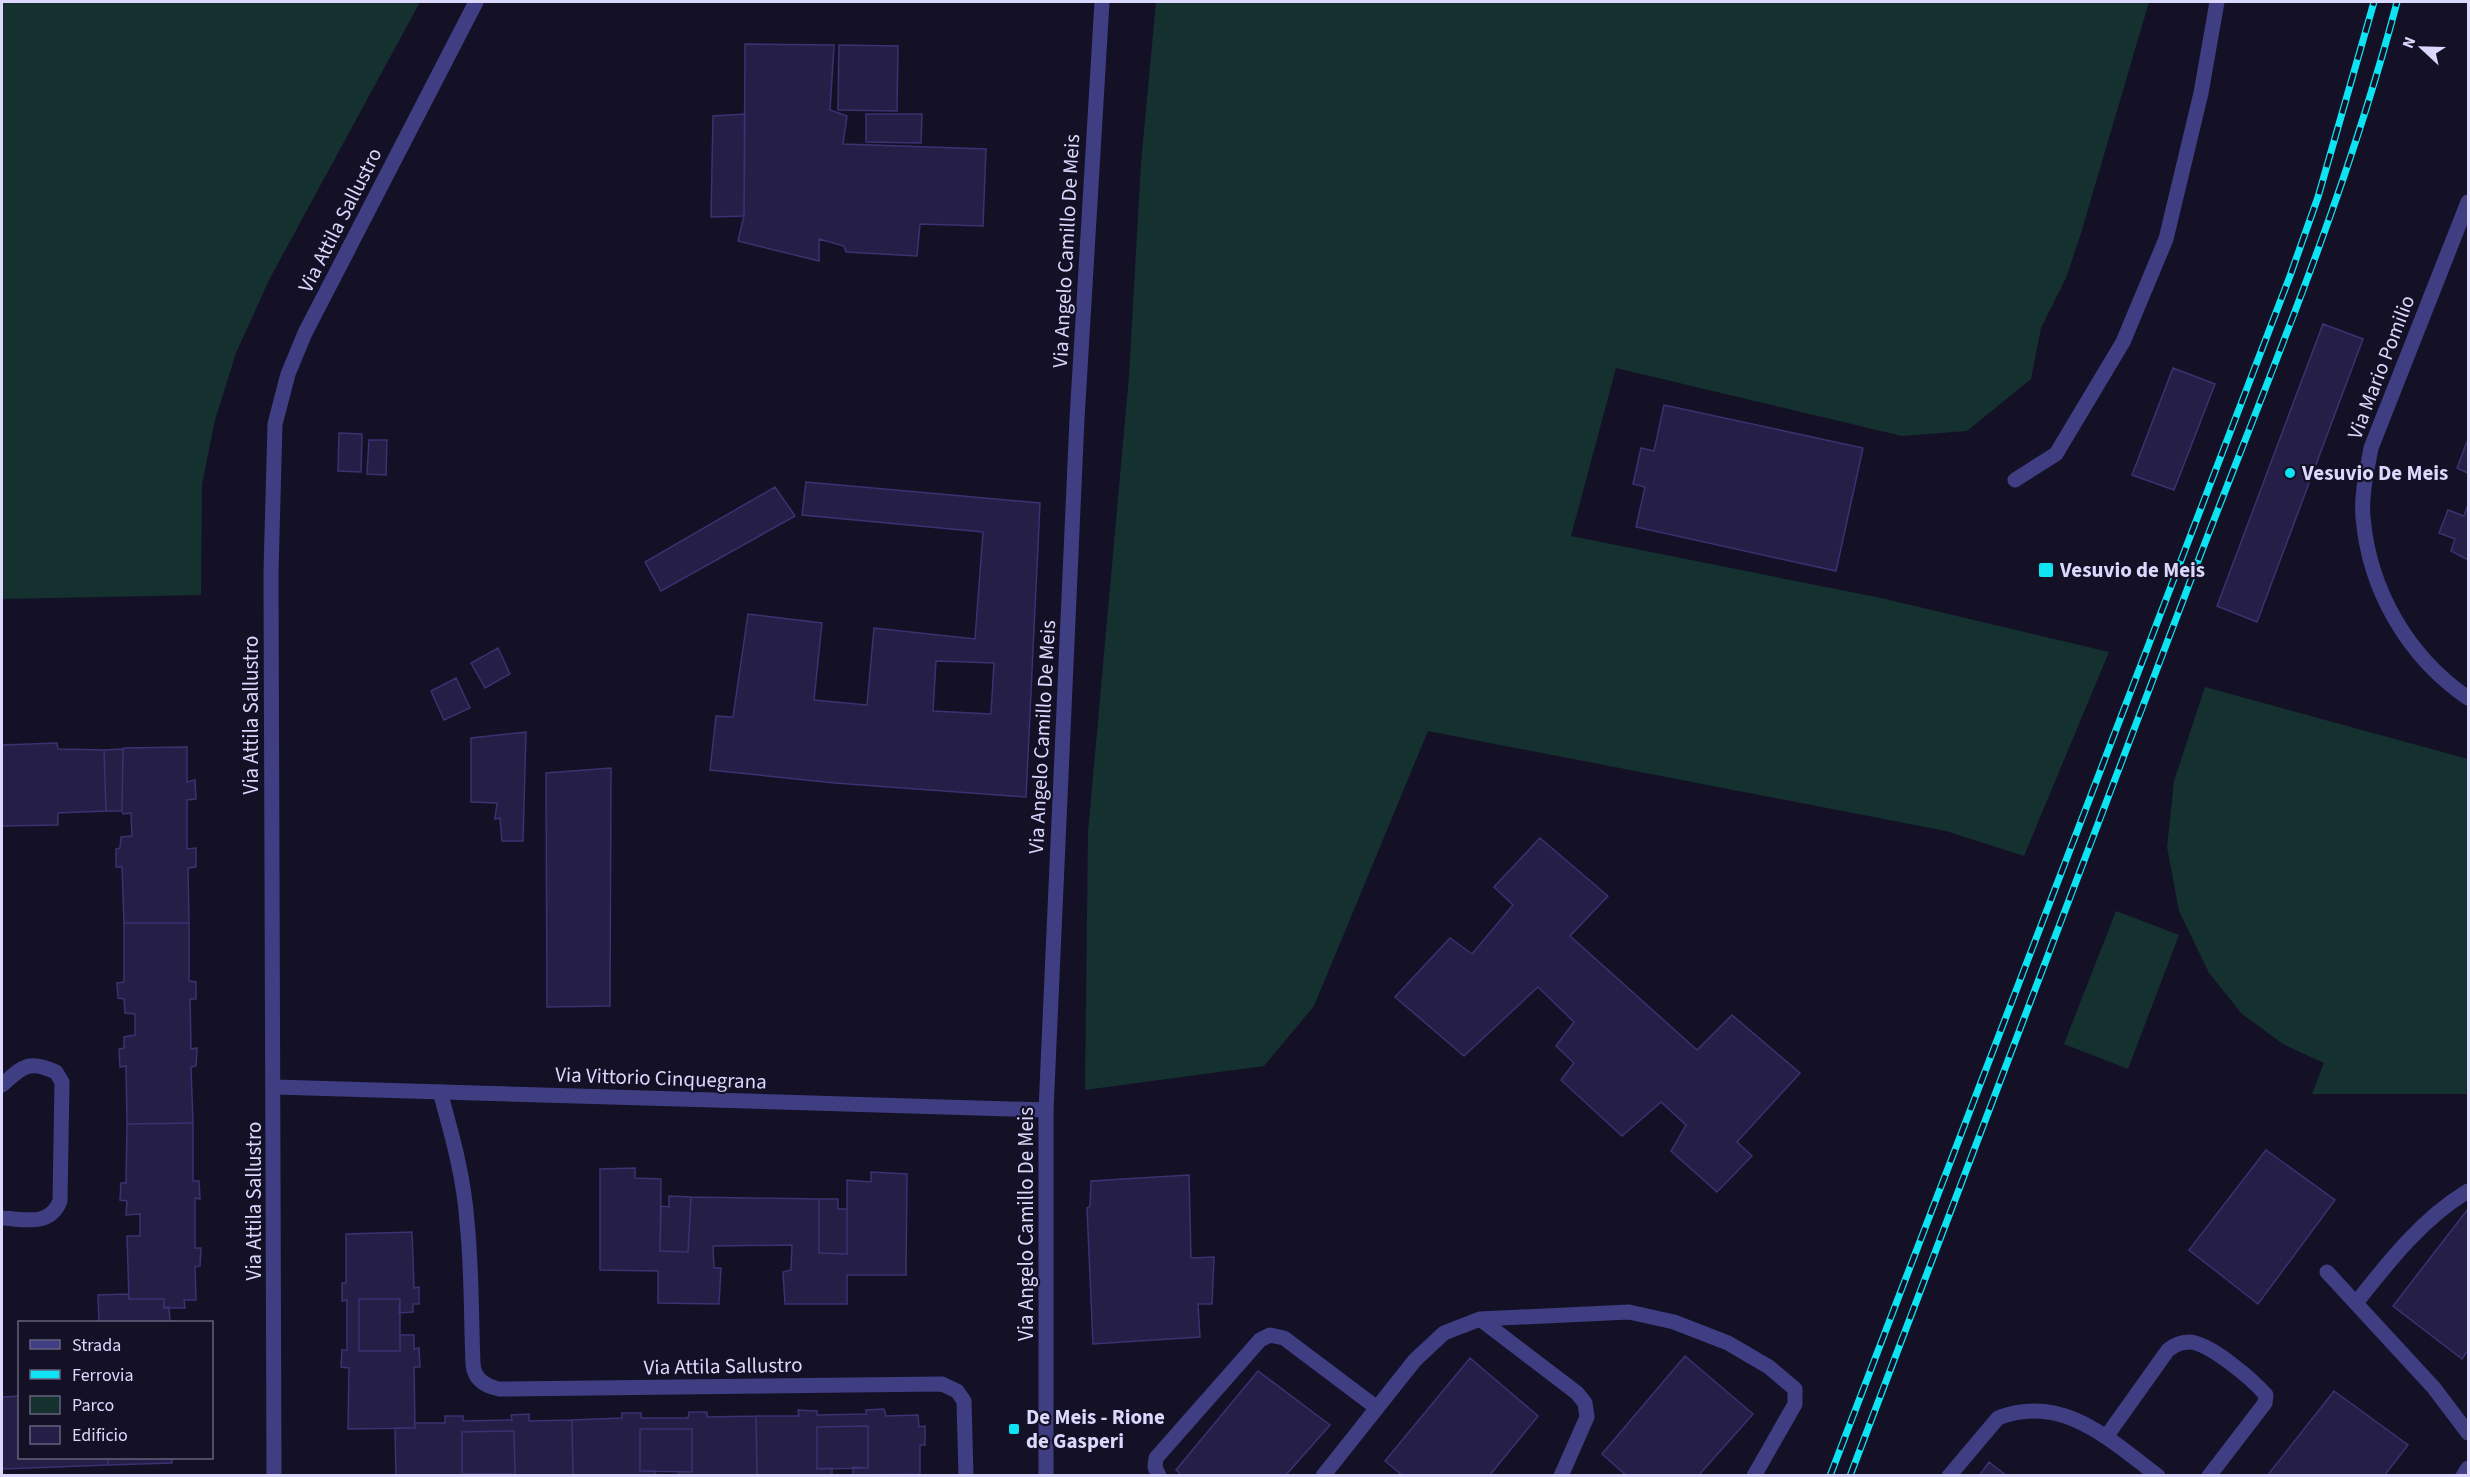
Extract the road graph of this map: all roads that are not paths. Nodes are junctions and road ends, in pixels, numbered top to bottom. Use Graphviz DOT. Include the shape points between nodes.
graph roads {
  1 [pos="476,2"];
  2 [pos="1102,2"];
  3 [pos="2217,2"];
  4 [pos="2469,202"];
  5 [pos="2014,480"];
  6 [pos="2469,698"];
  7 [pos="2,1085"];
  8 [pos="275,1087"];
  9 [pos="440,1092"];
  10 [pos="1047,1110"];
  11 [pos="2469,1191"];
  12 [pos="2,1218"];
  13 [pos="2327,1272"];
  14 [pos="2356,1303"];
  15 [pos="1480,1319"];
  16 [pos="1377,1408"];
  17 [pos="2469,1432"];
  18 [pos="2106,1437"];
  19 [pos="2469,1468"];
  20 [pos="274,1476"];
  21 [pos="966,1476"];
  22 [pos="1046,1476"];
  23 [pos="1159,1476"];
  24 [pos="1323,1476"];
  25 [pos="1561,1476"];
  26 [pos="1754,1476"];
  27 [pos="1949,1476"];
  28 [pos="2158,1476"];
  29 [pos="2210,1476"];
  30 [pos="2463,1476"];
  1 -- 8 [label="street, Via Attila Sallustro" via="305,333 288,374 275,424 271,572"];
  2 -- 10 [label="street, Via Angelo Camillo De Meis" via="1076,431"];
  3 -- 5 [label="street" via="2201,93 2166,239 2123,342 2056,454"];
  4 -- 6 [label="street, Via Mario Pomilio" via="2371,448 2362,515 2368,554 2381,593 2399,627 2443,681"];
  7 -- 12 [label="street" via="22,1067 30,1065 56,1072 62,1082 57,1209 41,1220"];
  8 -- 9 [label="street, Via Vittorio Cinquegrana"];
  8 -- 20 [label="street, Via Attila Sallustro"];
  9 -- 10 [label="street, Via Vittorio Cinquegrana"];
  9 -- 21 [label="street, Via Attila Sallustro" via="457,1151 468,1222 473,1364 482,1382 499,1389 942,1384 957,1391 964,1401"];
  10 -- 22 [label="street, Via Angelo Camillo De Meis"];
  11 -- 14 [label="street" via="2443,1206"];
  13 -- 14 [label="street"];
  14 -- 17 [label="street"];
  15 -- 16 [label="street" via="1444,1333 1415,1360"];
  15 -- 25 [label="street" via="1577,1393 1585,1404 1587,1417"];
  15 -- 26 [label="street" via="1629,1312 1674,1322 1728,1343 1770,1367 1795,1389 1795,1404"];
  16 -- 23 [label="street" via="1284,1338 1270,1335 1260,1340 1156,1458"];
  16 -- 24 [label="street"];
  18 -- 27 [label="street" via="2066,1415 2040,1411 2009,1414 1998,1418"];
  18 -- 28 [label="street"];
  18 -- 29 [label="street" via="2168,1350 2191,1341 2207,1347 2266,1395 2265,1403"];
  19 -- 30 [label="street"];
}
